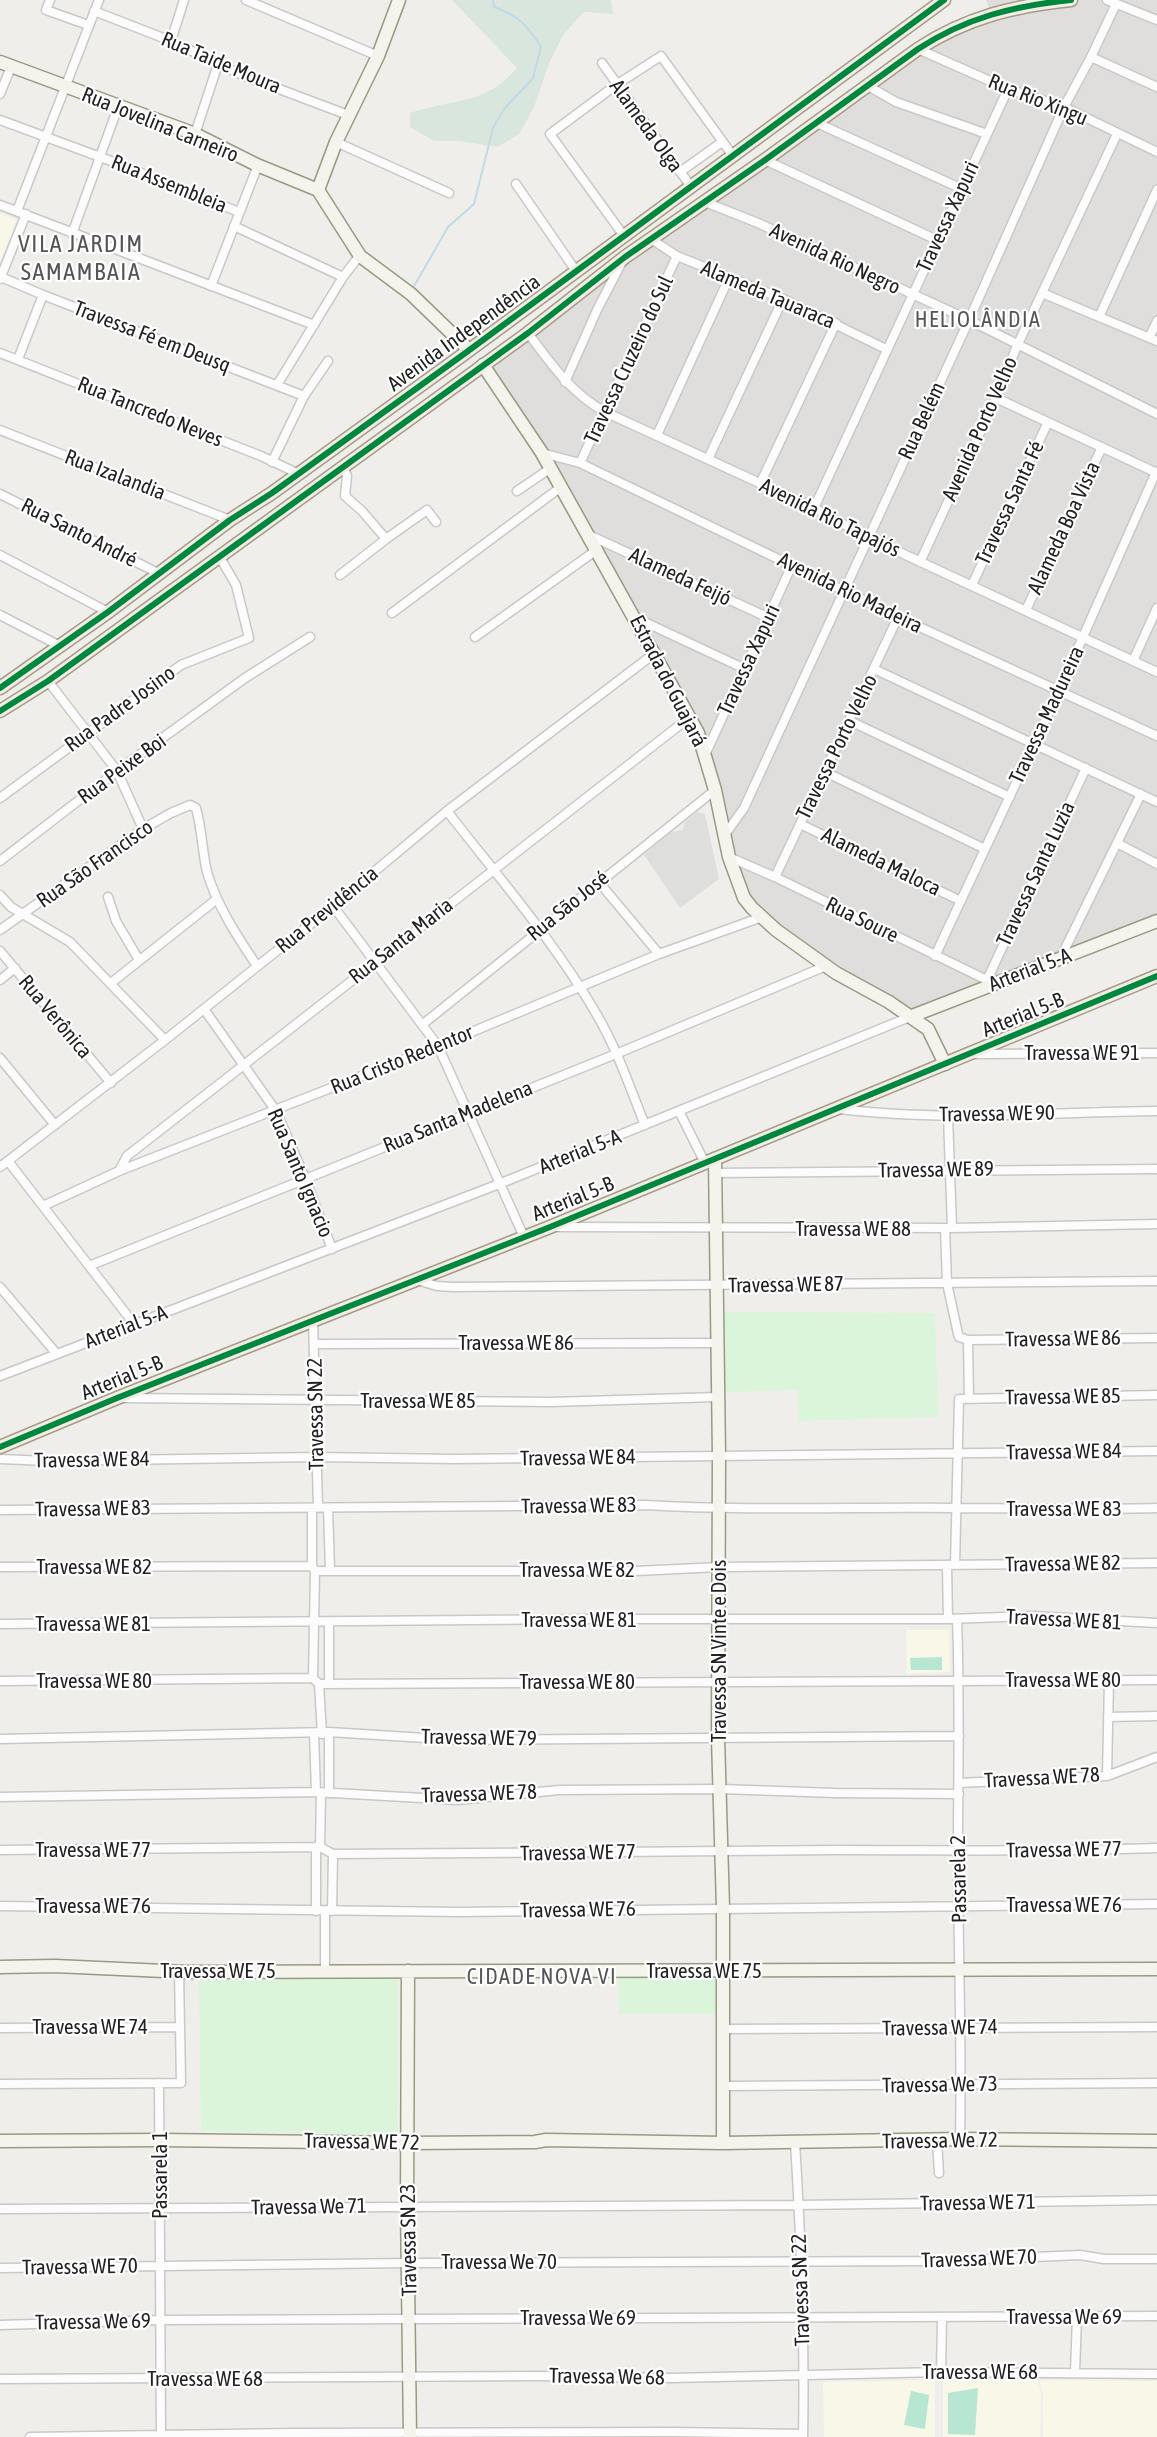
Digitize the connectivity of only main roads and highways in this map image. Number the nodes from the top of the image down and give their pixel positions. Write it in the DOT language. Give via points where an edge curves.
graph roads {
  1 [pos="944,0"];
  2 [pos="1071,0"];
  3 [pos="663,207"];
  4 [pos="676,221"];
  5 [pos="272,493"];
  6 [pos="285,509"];
  7 [pos="3,683"];
  8 [pos="0,711"];
  9 [pos="1157,976"];
  10 [pos="0,1447"];
  1 -- 3 [label="main road, Avenida Independência"];
  2 -- 4 [label="main road, Avenida Independência" via="1024,5 939,35"];
  3 -- 4 [label="main road" via="676,210"];
  3 -- 5 [label="main road, Avenida Independência"];
  4 -- 6 [label="main road, Avenida Independência"];
  5 -- 6 [label="main road"];
  5 -- 7 [label="main road, Avenida Independência"];
  6 -- 8 [label="main road, Avenida Independência" via="48,681"];
  9 -- 10 [label="main road, Arterial 5-B" via="550,1227"];
}
